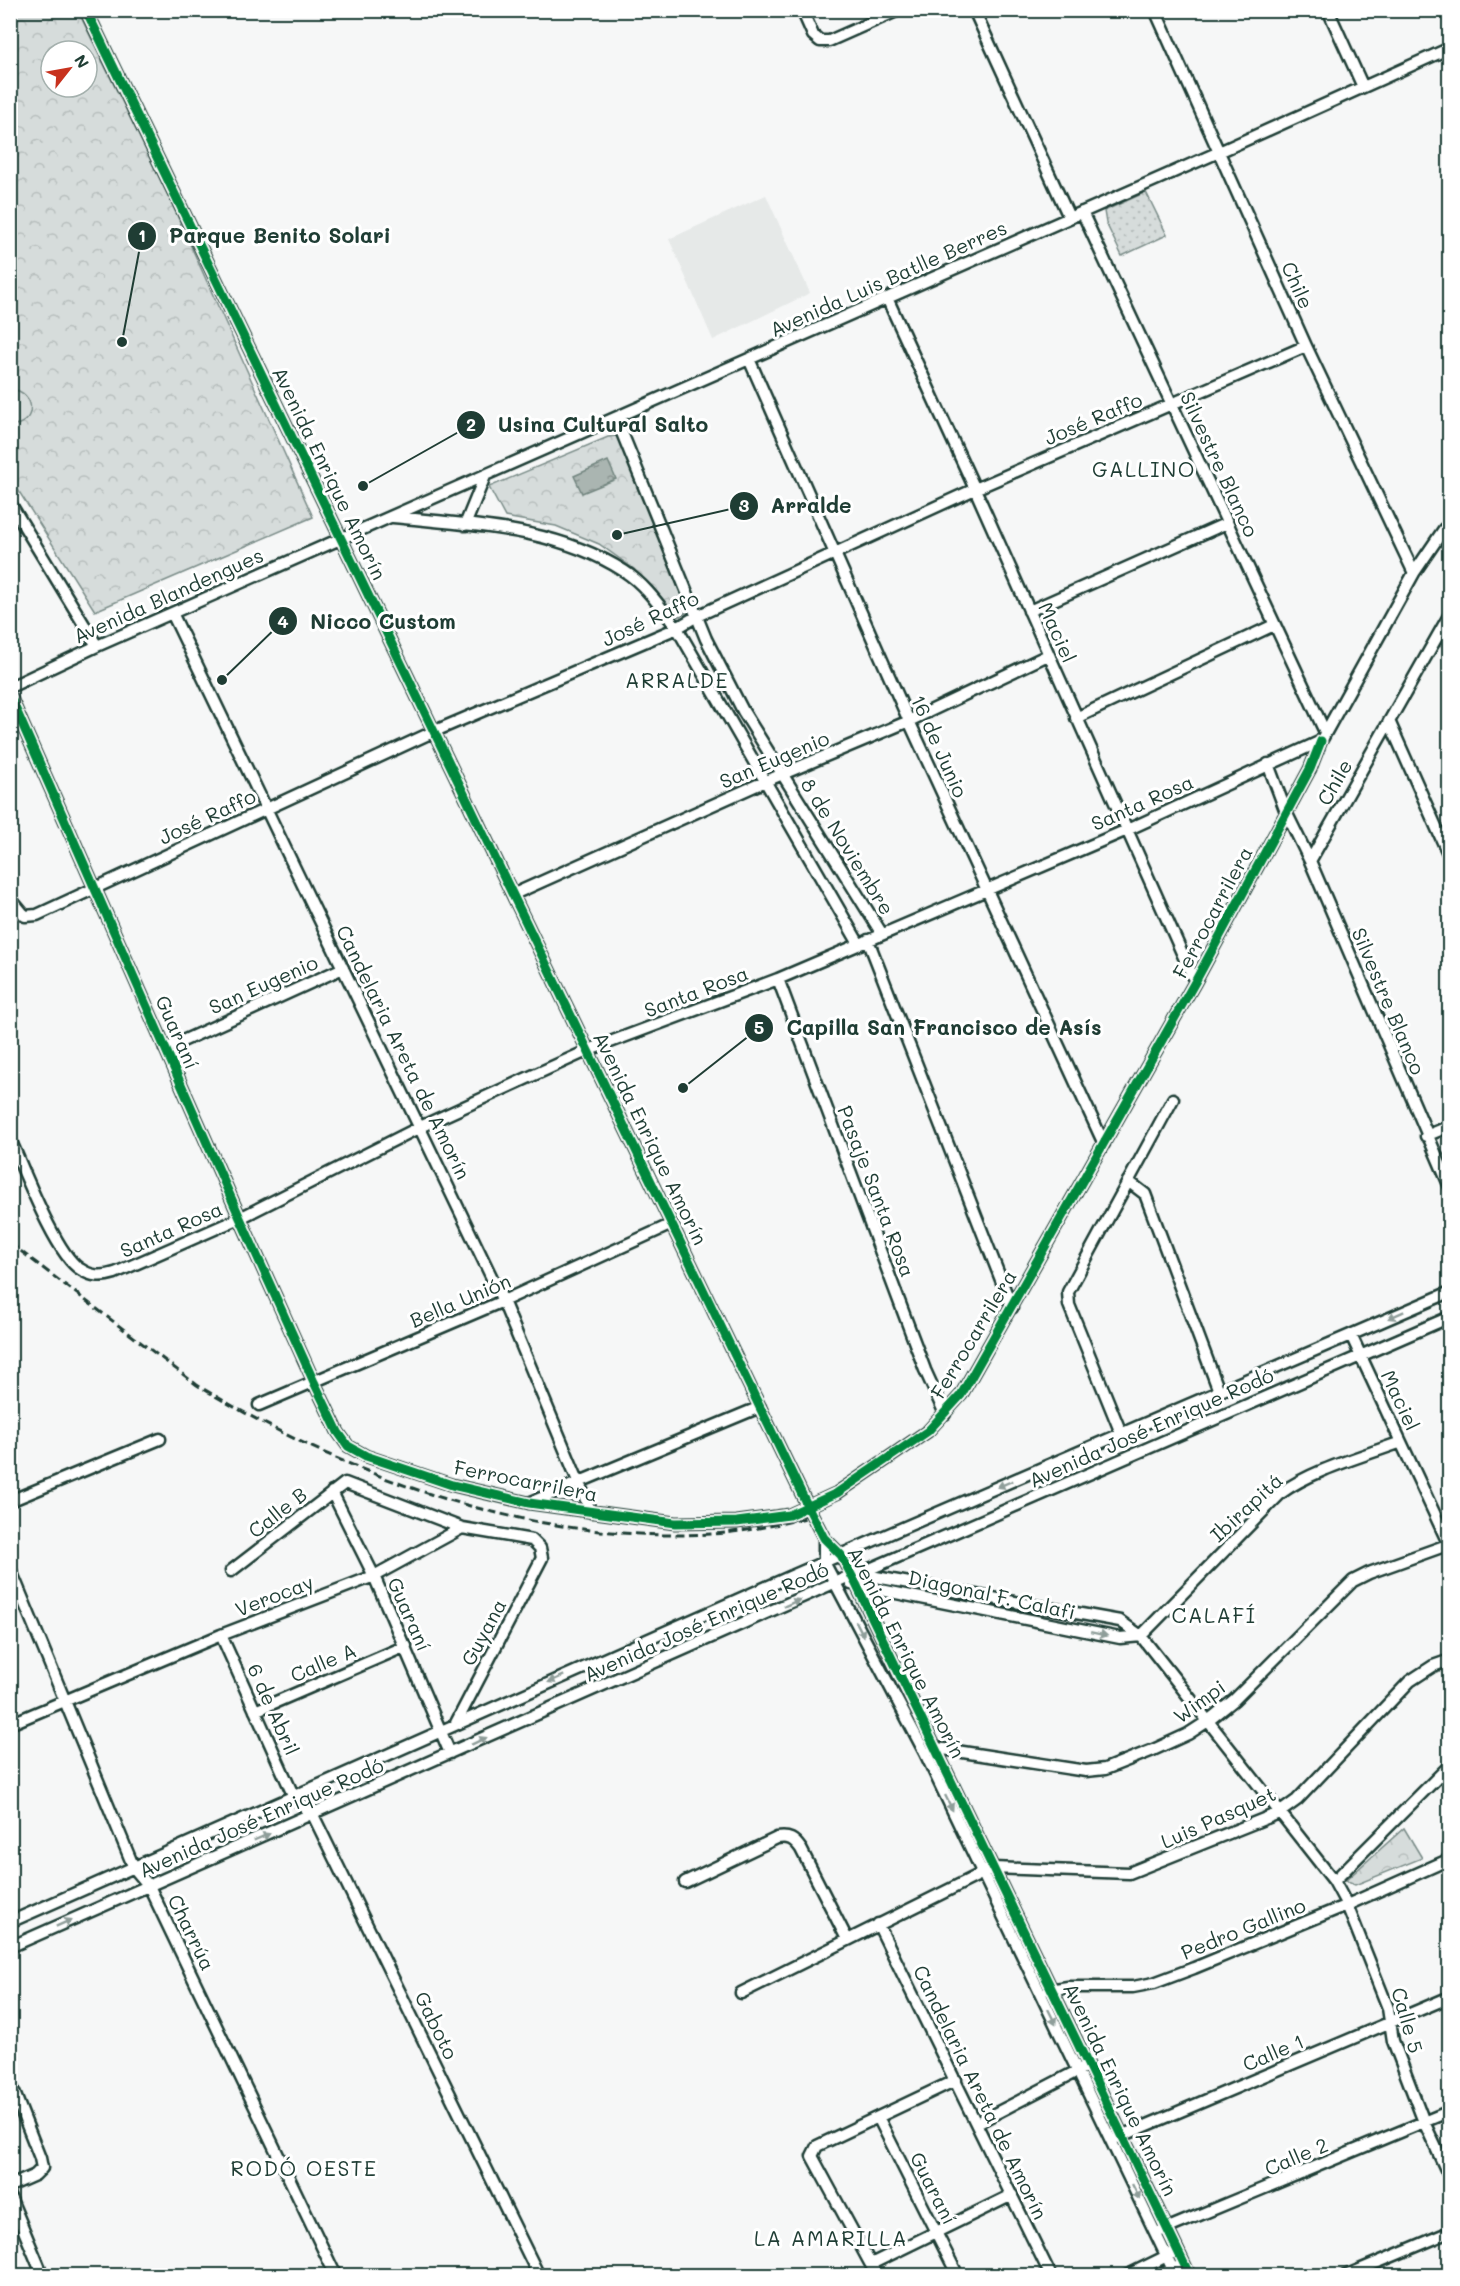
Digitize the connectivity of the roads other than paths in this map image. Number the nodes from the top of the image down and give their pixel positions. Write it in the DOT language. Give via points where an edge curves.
graph roads {
  1 [pos="86,10"];
  2 [pos="802,10"];
  3 [pos="899,10"];
  4 [pos="974,10"];
  5 [pos="1155,10"];
  6 [pos="1328,10"];
  7 [pos="1449,49"];
  8 [pos="1363,87"];
  9 [pos="1219,152"];
  10 [pos="1082,212"];
  11 [pos="1070,217"];
  12 [pos="887,298"];
  13 [pos="1306,346"];
  14 [pos="749,359"];
  15 [pos="1173,403"];
  16 [pos="616,418"];
  17 [pos="485,476"];
  18 [pos="975,489"];
  19 [pos="10,503"];
  20 [pos="393,517"];
  21 [pos="1227,523"];
  22 [pos="465,525"];
  23 [pos="1447,529"];
  24 [pos="341,538"];
  25 [pos="836,554"];
  26 [pos="1413,573"];
  27 [pos="1029,611"];
  28 [pos="172,613"];
  29 [pos="1449,614"];
  30 [pos="697,616"];
  31 [pos="1274,625"];
  32 [pos="676,628"];
  33 [pos="98,646"];
  34 [pos="1048,655"];
  35 [pos="10,687"];
  36 [pos="10,696"];
  37 [pos="1076,718"];
  38 [pos="909,721"];
  39 [pos="1389,721"];
  40 [pos="435,731"];
  41 [pos="1323,737"];
  42 [pos="1268,764"];
  43 [pos="781,775"];
  44 [pos="766,781"];
  45 [pos="267,808"];
  46 [pos="1286,812"];
  47 [pos="1127,830"];
  48 [pos="1449,858"];
  49 [pos="1310,861"];
  50 [pos="95,889"];
  51 [pos="987,890"];
  52 [pos="514,894"];
  53 [pos="15,904"];
  54 [pos="882,934"];
  55 [pos="863,942"];
  56 [pos="343,968"];
  57 [pos="778,979"];
  58 [pos="1195,982"];
  59 [pos="165,1049"];
  60 [pos="589,1050"];
  61 [pos="1173,1099"];
  62 [pos="1449,1126"];
  63 [pos="420,1127"];
  64 [pos="1426,1136"];
  65 [pos="10,1139"];
  66 [pos="1104,1144"];
  67 [pos="1128,1181"];
  68 [pos="1449,1187"];
  69 [pos="240,1218"];
  70 [pos="672,1224"];
  71 [pos="1449,1292"];
  72 [pos="503,1301"];
  73 [pos="1012,1308"];
  74 [pos="1449,1317"];
  75 [pos="1351,1335"];
  76 [pos="1360,1356"];
  77 [pos="314,1382"];
  78 [pos="1219,1391"];
  79 [pos="259,1405"];
  80 [pos="760,1407"];
  81 [pos="945,1414"];
  82 [pos="1121,1433"];
  83 [pos="160,1439"];
  84 [pos="1401,1442"];
  85 [pos="578,1482"];
  86 [pos="332,1492"];
  87 [pos="10,1502"];
  88 [pos="529,1503"];
  89 [pos="808,1508"];
  90 [pos="591,1512"];
  91 [pos="462,1528"];
  92 [pos="825,1538"];
  93 [pos="1449,1545"];
  94 [pos="843,1559"];
  95 [pos="824,1562"];
  96 [pos="10,1568"];
  97 [pos="231,1571"];
  98 [pos="374,1576"];
  99 [pos="857,1577"];
  100 [pos="836,1584"];
  101 [pos="221,1635"];
  102 [pos="1141,1636"];
  103 [pos="406,1646"];
  104 [pos="1449,1659"];
  105 [pos="64,1702"];
  106 [pos="255,1711"];
  107 [pos="1208,1721"];
  108 [pos="456,1723"];
  109 [pos="10,1724"];
  110 [pos="441,1729"];
  111 [pos="937,1748"];
  112 [pos="450,1753"];
  113 [pos="925,1753"];
  114 [pos="1449,1765"];
  115 [pos="294,1797"];
  116 [pos="1279,1813"];
  117 [pos="313,1815"];
  118 [pos="1449,1859"];
  119 [pos="134,1868"];
  120 [pos="993,1868"];
  121 [pos="982,1872"];
  122 [pos="1334,1881"];
  123 [pos="685,1882"];
  124 [pos="149,1886"];
  125 [pos="1347,1905"];
  126 [pos="10,1922"];
  127 [pos="878,1924"];
  128 [pos="847,1939"];
  129 [pos="10,1947"];
  130 [pos="1053,1988"];
  131 [pos="741,1993"];
  132 [pos="1041,1994"];
  133 [pos="1449,1997"];
  134 [pos="1391,2022"];
  135 [pos="1089,2066"];
  136 [pos="1078,2071"];
  137 [pos="956,2080"];
  138 [pos="10,2082"];
  139 [pos="1449,2111"];
  140 [pos="878,2117"];
  141 [pos="1424,2122"];
  142 [pos="977,2123"];
  143 [pos="1122,2136"];
  144 [pos="1111,2140"];
  145 [pos="1449,2178"];
  146 [pos="10,2186"];
  147 [pos="1012,2195"];
  148 [pos="10,2197"];
  149 [pos="1168,2228"];
  150 [pos="936,2231"];
  151 [pos="1449,2232"];
  152 [pos="1156,2233"];
  153 [pos="1178,2250"];
  154 [pos="1167,2256"];
  155 [pos="1185,2263"];
  156 [pos="871,2264"];
  157 [pos="1175,2272"];
  158 [pos="43,2276"];
  159 [pos="336,2276"];
  160 [pos="539,2276"];
  161 [pos="877,2276"];
  162 [pos="958,2276"];
  163 [pos="1050,2276"];
  164 [pos="1126,2276"];
  165 [pos="1158,2276"];
  166 [pos="1190,2276"];
  167 [pos="1345,2276"];
  1 -- 24 [label="street, Avenida Enrique Amorín"];
  2 -- 3 [label="street" via="813,35 820,41 829,41"];
  4 -- 11 [label="street"];
  5 -- 9 [label="street, Chile"];
  6 -- 8 [label="street"];
  7 -- 8 [label="street, Avenida Luis Batlle Berres"];
  8 -- 9 [label="street, Avenida Luis Batlle Berres"];
  9 -- 10 [label="street, Avenida Luis Batlle Berres"];
  9 -- 13 [label="street, Chile"];
  10 -- 11 [label="street, Avenida Luis Batlle Berres"];
  10 -- 15 [label="street, Silvestre Blanco"];
  11 -- 12 [label="street, Avenida Luis Batlle Berres"];
  12 -- 14 [label="street, Avenida Luis Batlle Berres"];
  12 -- 18 [label="street, Maciel"];
  13 -- 15 [label="street, José Raffo"];
  13 -- 26 [label="street, Chile"];
  14 -- 16 [label="street, Avenida Luis Batlle Berres"];
  14 -- 25 [label="street, 16 de Junio"];
  15 -- 18 [label="street, José Raffo"];
  15 -- 21 [label="street, Silvestre Blanco"];
  16 -- 17 [label="street, Avenida Luis Batlle Berres"];
  16 -- 30 [label="street, 8 de Noviembre"];
  17 -- 20 [label="street, Avenida Luis Batlle Berres"];
  17 -- 22 [label="street"];
  18 -- 25 [label="street, José Raffo"];
  18 -- 27 [label="street, Maciel"];
  19 -- 33 [label="street"];
  20 -- 22 [label="street, 8 de Noviembre"];
  20 -- 24 [label="street, Avenida Luis Batlle Berres"];
  21 -- 27 [label="street"];
  21 -- 31 [label="street, Silvestre Blanco"];
  22 -- 32 [label="street, 8 de Noviembre" via="548,538 594,555 625,572 651,595"];
  23 -- 26 [label="street, Ferrocarrilera"];
  24 -- 28 [label="street, Avenida Blandengues"];
  24 -- 40 [label="street, Avenida Enrique Amorín"];
  25 -- 30 [label="street, José Raffo"];
  25 -- 38 [label="street, 16 de Junio"];
  26 -- 41 [label="street, Ferrocarrilera"];
  27 -- 34 [label="street, Maciel"];
  28 -- 33 [label="street, Avenida Blandengues"];
  28 -- 45 [label="street, Candelaria Areta de Amorín"];
  29 -- 39 [label="street, Chile"];
  30 -- 32 [label="street, José Raffo"];
  30 -- 43 [label="street, 8 de Noviembre" via="743,711"];
  31 -- 37 [label="street"];
  31 -- 41 [label="street, Silvestre Blanco"];
  32 -- 40 [label="street, José Raffo"];
  32 -- 44 [label="street, 8 de Noviembre"];
  33 -- 35 [label="street, Avenida Blandengues"];
  34 -- 37 [label="street, Maciel"];
  34 -- 38 [label="street, San Eugenio"];
  36 -- 50 [label="street, Guaraní"];
  37 -- 47 [label="street, Maciel"];
  38 -- 43 [label="street, San Eugenio"];
  38 -- 51 [label="street, 16 de Junio"];
  39 -- 48 [label="street"];
  39 -- 49 [label="street, Chile"];
  40 -- 45 [label="street, José Raffo"];
  40 -- 52 [label="street, Avenida Enrique Amorín"];
  41 -- 42 [label="street, Santa Rosa"];
  41 -- 46 [label="street, Ferrocarrilera"];
  42 -- 46 [label="street, Silvestre Blanco"];
  42 -- 47 [label="street, Santa Rosa"];
  43 -- 44 [label="street, San Eugenio"];
  43 -- 54 [label="street, 8 de Noviembre"];
  44 -- 52 [label="street, San Eugenio"];
  44 -- 55 [label="street, 8 de Noviembre"];
  45 -- 50 [label="street, José Raffo"];
  45 -- 56 [label="street, Candelaria Areta de Amorín"];
  46 -- 49 [label="street, Silvestre Blanco"];
  46 -- 58 [label="street, Ferrocarrilera"];
  47 -- 51 [label="street, Santa Rosa"];
  47 -- 58 [label="street, Maciel"];
  49 -- 64 [label="street, Silvestre Blanco"];
  50 -- 53 [label="street, José Raffo" via="37,915 25,916"];
  50 -- 59 [label="street, Guaraní"];
  51 -- 54 [label="street, Santa Rosa"];
  51 -- 66 [label="street, 16 de Junio"];
  52 -- 60 [label="street, Avenida Enrique Amorín"];
  54 -- 55 [label="street, Santa Rosa"];
  55 -- 57 [label="street, Santa Rosa"];
  55 -- 73 [label="street, 8 de Noviembre"];
  56 -- 59 [label="street, San Eugenio"];
  56 -- 63 [label="street, Candelaria Areta de Amorín"];
  57 -- 60 [label="street, Santa Rosa"];
  57 -- 81 [label="street, Pasaje Santa Rosa"];
  58 -- 66 [label="street, Ferrocarrilera"];
  59 -- 69 [label="street, Guaraní"];
  60 -- 63 [label="street, Santa Rosa"];
  60 -- 70 [label="street, Avenida Enrique Amorín"];
  61 -- 67 [label="street"];
  62 -- 64 [label="street"];
  63 -- 69 [label="street, Santa Rosa"];
  63 -- 72 [label="street, Candelaria Areta de Amorín"];
  64 -- 68 [label="street, Silvestre Blanco"];
  65 -- 69 [label="street, Santa Rosa" via="51,1231 78,1269 100,1277 115,1274"];
  66 -- 73 [label="street, Ferrocarrilera"];
  67 -- 78 [label="street" via="1145,1194"];
  67 -- 82 [label="street" via="1068,1292 1069,1305"];
  69 -- 77 [label="street, Guaraní"];
  70 -- 72 [label="street, Bella Unión"];
  70 -- 80 [label="street, Avenida Enrique Amorín"];
  71 -- 75 [label="street, Avenida José Enrique Rodó, one-way"];
  72 -- 77 [label="street, Bella Unión"];
  72 -- 85 [label="street, Candelaria Areta de Amorín"];
  73 -- 81 [label="street, Ferrocarrilera" via="962,1395"];
  74 -- 76 [label="street, Avenida José Enrique Rodó"];
  75 -- 76 [label="street, Maciel"];
  75 -- 78 [label="street, Avenida José Enrique Rodó"];
  76 -- 84 [label="street, Maciel"];
  76 -- 99 [label="street, Avenida José Enrique Rodó"];
  77 -- 79 [label="street, Bella Unión"];
  77 -- 88 [label="street, Ferrocarrilera" via="348,1446 366,1456 453,1485"];
  78 -- 82 [label="street, Avenida José Enrique Rodó"];
  80 -- 85 [label="street"];
  80 -- 89 [label="street, Avenida Enrique Amorín"];
  81 -- 89 [label="street, Ferrocarrilera" via="928,1431 837,1493"];
  82 -- 94 [label="street, Avenida José Enrique Rodó, one-way"];
  83 -- 87 [label="street"];
  84 -- 93 [label="street, Maciel"];
  84 -- 102 [label="street, Ibirapitá" via="1281,1493"];
  85 -- 88 [label="street"];
  85 -- 90 [label="street, Candelaria Areta de Amorín"];
  86 -- 91 [label="street, Calle B" via="345,1483"];
  86 -- 97 [label="street, Calle B"];
  86 -- 98 [label="street, Guaraní"];
  88 -- 90 [label="street, Ferrocarrilera"];
  89 -- 90 [label="street, Ferrocarrilera" via="776,1519 737,1522 675,1523"];
  89 -- 92 [label="street, Avenida Enrique Amorín"];
  91 -- 98 [label="street, Verocay"];
  91 -- 108 [label="street, Guyana" via="532,1540 540,1548 542,1558"];
  92 -- 94 [label="street, Avenida Enrique Amorín"];
  92 -- 95 [label="street, Avenida Enrique Amorín"];
  93 -- 107 [label="street, Wimpi" via="1353,1581"];
  94 -- 95 [label="street, Avenida José Enrique Rodó"];
  94 -- 99 [label="street, Avenida Enrique Amorín"];
  95 -- 100 [label="street, Avenida Enrique Amorín"];
  95 -- 108 [label="street, Avenida José Enrique Rodó, one-way"];
  96 -- 105 [label="street, Charrúa"];
  98 -- 101 [label="street, Verocay"];
  98 -- 103 [label="street, Guaraní"];
  99 -- 100 [label="street, Diagonal F. Calafi"];
  99 -- 102 [label="street, Diagonal F. Calafi, one-way" via="1120,1638"];
  99 -- 102 [label="street, Diagonal F. Calafi" via="876,1576 1120,1621"];
  99 -- 111 [label="street, Avenida Enrique Amorín"];
  112 -- 100 [label="street, Avenida José Enrique Rodó, one-way"];
  100 -- 113 [label="street, Avenida Enrique Amorín, one-way"];
  101 -- 105 [label="street, Verocay"];
  101 -- 106 [label="street, 6 de Abril"];
  102 -- 107 [label="street, Diagonal F. Calafi"];
  103 -- 106 [label="street, Calle A"];
  103 -- 110 [label="street, Guaraní"];
  104 -- 116 [label="street, Luis Pasquet" via="1410,1681 1297,1800"];
  105 -- 109 [label="street, Verocay"];
  105 -- 119 [label="street, Charrúa"];
  106 -- 115 [label="street, 6 de Abril"];
  107 -- 111 [label="street, Wimpi" via="1153,1750 1098,1771"];
  107 -- 116 [label="street, Diagonal F. Calafi"];
  108 -- 110 [label="street, Avenida José Enrique Rodó"];
  110 -- 112 [label="street, Guaraní"];
  110 -- 115 [label="street, Avenida José Enrique Rodó"];
  111 -- 113 [label="street"];
  111 -- 120 [label="street, Avenida Enrique Amorín"];
  112 -- 117 [label="street, Avenida José Enrique Rodó"];
  113 -- 121 [label="street, Avenida Enrique Amorín, one-way"];
  114 -- 122 [label="street"];
  115 -- 117 [label="street, Gaboto"];
  115 -- 119 [label="street, Avenida José Enrique Rodó"];
  116 -- 120 [label="street, Luis Pasquet" via="1129,1873"];
  116 -- 122 [label="street, Diagonal F. Calafi"];
  124 -- 117 [label="street, Avenida José Enrique Rodó, one-way"];
  117 -- 160 [label="street, Gaboto"];
  118 -- 125 [label="street, Pedro Gallino"];
  119 -- 124 [label="street, Charrúa"];
  119 -- 126 [label="street, Avenida José Enrique Rodó"];
  120 -- 121 [label="street, Luis Pasquet"];
  120 -- 130 [label="street, Avenida Enrique Amorín"];
  121 -- 127 [label="street, Luis Pasquet"];
  121 -- 132 [label="street, Avenida Enrique Amorín"];
  122 -- 125 [label="street, Diagonal F. Calafi"];
  123 -- 128 [label="street" via="777,1838 787,1837 801,1848"];
  129 -- 124 [label="street, Avenida José Enrique Rodó, one-way"];
  124 -- 159 [label="street, Charrúa"];
  125 -- 130 [label="street, Pedro Gallino" via="1154,1983"];
  125 -- 134 [label="street, Calle 5"];
  127 -- 128 [label="street, Luis Pasquet"];
  127 -- 137 [label="street, Candelaria Areta de Amorín"];
  128 -- 131 [label="street, Luis Pasquet"];
  130 -- 132 [label="street, Pedro Gallino"];
  130 -- 135 [label="street, Avenida Enrique Amorín"];
  132 -- 136 [label="street, Avenida Enrique Amorín, one-way"];
  133 -- 134 [label="street, Calle 1"];
  134 -- 141 [label="street, Calle 5" via="1393,2041"];
  134 -- 143 [label="street, Calle 1"];
  135 -- 136 [label="street"];
  135 -- 143 [label="street, Avenida Enrique Amorín"];
  136 -- 142 [label="street"];
  136 -- 144 [label="street, Avenida Enrique Amorín"];
  137 -- 140 [label="street"];
  137 -- 142 [label="street, Candelaria Areta de Amorín"];
  138 -- 146 [label="street" via="42,2168"];
  139 -- 141 [label="street, Calle 2"];
  140 -- 150 [label="street, Guaraní"];
  140 -- 156 [label="street" via="817,2146 812,2156"];
  141 -- 145 [label="street, Calle 5"];
  141 -- 149 [label="street, Calle 2"];
  142 -- 147 [label="street, Candelaria Areta de Amorín"];
  143 -- 144 [label="street, Calle 1"];
  143 -- 149 [label="street, Avenida Enrique Amorín"];
  144 -- 152 [label="street, Avenida Enrique Amorín, one-way"];
  147 -- 150 [label="street"];
  147 -- 163 [label="street, Candelaria Areta de Amorín"];
  148 -- 158 [label="street"];
  149 -- 152 [label="street, Calle 2"];
  149 -- 153 [label="street, Avenida Enrique Amorín"];
  150 -- 156 [label="street"];
  150 -- 162 [label="street, Guaraní"];
  151 -- 167 [label="street"];
  152 -- 154 [label="street, Avenida Enrique Amorín"];
  153 -- 154 [label="street"];
  153 -- 155 [label="street, Avenida Enrique Amorín"];
  154 -- 157 [label="street, Avenida Enrique Amorín"];
  154 -- 164 [label="street"];
  155 -- 157 [label="street"];
  155 -- 166 [label="street, Avenida Enrique Amorín"];
  156 -- 161 [label="street"];
  157 -- 165 [label="street"];
}
